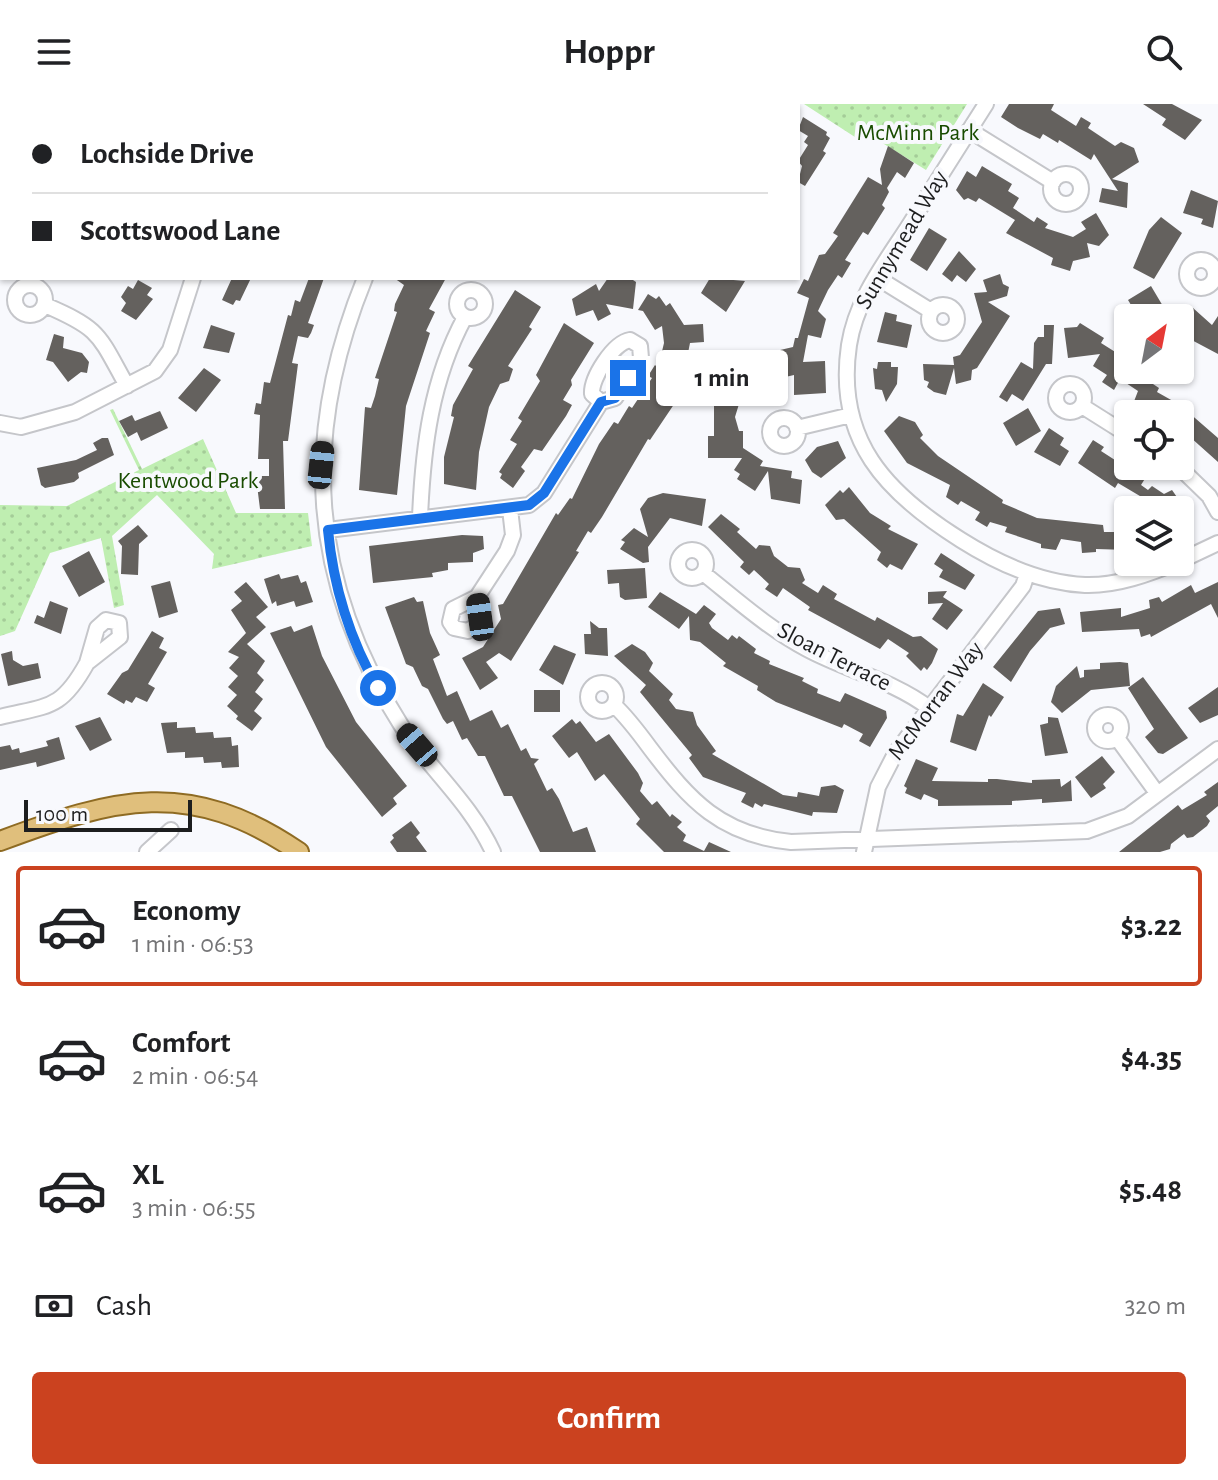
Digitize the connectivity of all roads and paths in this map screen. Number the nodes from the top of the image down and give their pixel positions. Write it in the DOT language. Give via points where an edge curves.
graph roads {
  1 [pos="986,104"];
  2 [pos="969,130"];
  3 [pos="1053,182"];
  4 [pos="876,277"];
  5 [pos="192,280"];
  6 [pos="364,280"];
  7 [pos="45,305"];
  8 [pos="931,311"];
  9 [pos="465,317"];
  10 [pos="127,386"];
  11 [pos="601,402"];
  12 [pos="1082,406"];
  13 [pos="851,415"];
  14 [pos="0,423"];
  15 [pos="1114,426"];
  16 [pos="797,428"];
  17 [pos="1192,480"];
  18 [pos="510,509"];
  19 [pos="1218,512"];
  20 [pos="420,517"];
  21 [pos="328,530"];
  22 [pos="1218,543"];
  23 [pos="1194,555"];
  24 [pos="703,573"];
  25 [pos="1027,574"];
  26 [pos="1136,576"];
  27 [pos="477,597"];
  28 [pos="87,663"];
  29 [pos="614,705"];
  30 [pos="929,708"];
  31 [pos="0,717"];
  32 [pos="1117,738"];
  33 [pos="1218,749"];
  34 [pos="1157,793"];
  35 [pos="171,830"];
  36 [pos="0,841"];
  37 [pos="867,847"];
  38 [pos="147,852"];
  39 [pos="299,852"];
  40 [pos="493,852"];
  1 -- 2 [label="street, Sunnymead Way"];
  2 -- 3 [label="street"];
  2 -- 4 [label="street, Sunnymead Way"];
  4 -- 8 [label="street"];
  4 -- 13 [label="street, Sunnymead Way" via="849,344"];
  5 -- 10 [label="street" via="164,362"];
  6 -- 21 [label="street" via="332,374 321,465"];
  7 -- 10 [label="street" via="97,333"];
  9 -- 20 [label="street" via="428,419"];
  10 -- 14 [label="street" via="75,412 21,427"];
  11 -- 18 [label="street" via="544,493 529,505"];
  12 -- 15 [label="street"];
  13 -- 16 [label="street"];
  13 -- 25 [label="street, Sunnymead Way" via="875,468 914,510"];
  17 -- 19 [label="street"];
  18 -- 20 [label="street"];
  18 -- 27 [label="street" via="513,535"];
  20 -- 21 [label="street"];
  21 -- 40 [label="street" via="340,602 366,668"];
  22 -- 23 [label="street, Sunnymead Way"];
  24 -- 30 [label="street, Sloan Terrace" via="795,642"];
  25 -- 26 [label="street, Sunnymead Way" via="1085,585"];
  25 -- 30 [label="street, McMorran Way"];
  28 -- 31 [label="street" via="57,704"];
  29 -- 37 [label="street" via="690,798 724,823 770,840"];
  30 -- 37 [label="street, McMorran Way" via="886,769 872,809"];
  32 -- 34 [label="street"];
  33 -- 34 [label="street"];
  34 -- 37 [label="street" via="1128,816 1087,831"];
  35 -- 38 [label="street"];
  36 -- 39 [label="main road" via="95,808 171,802 241,819"];
}
